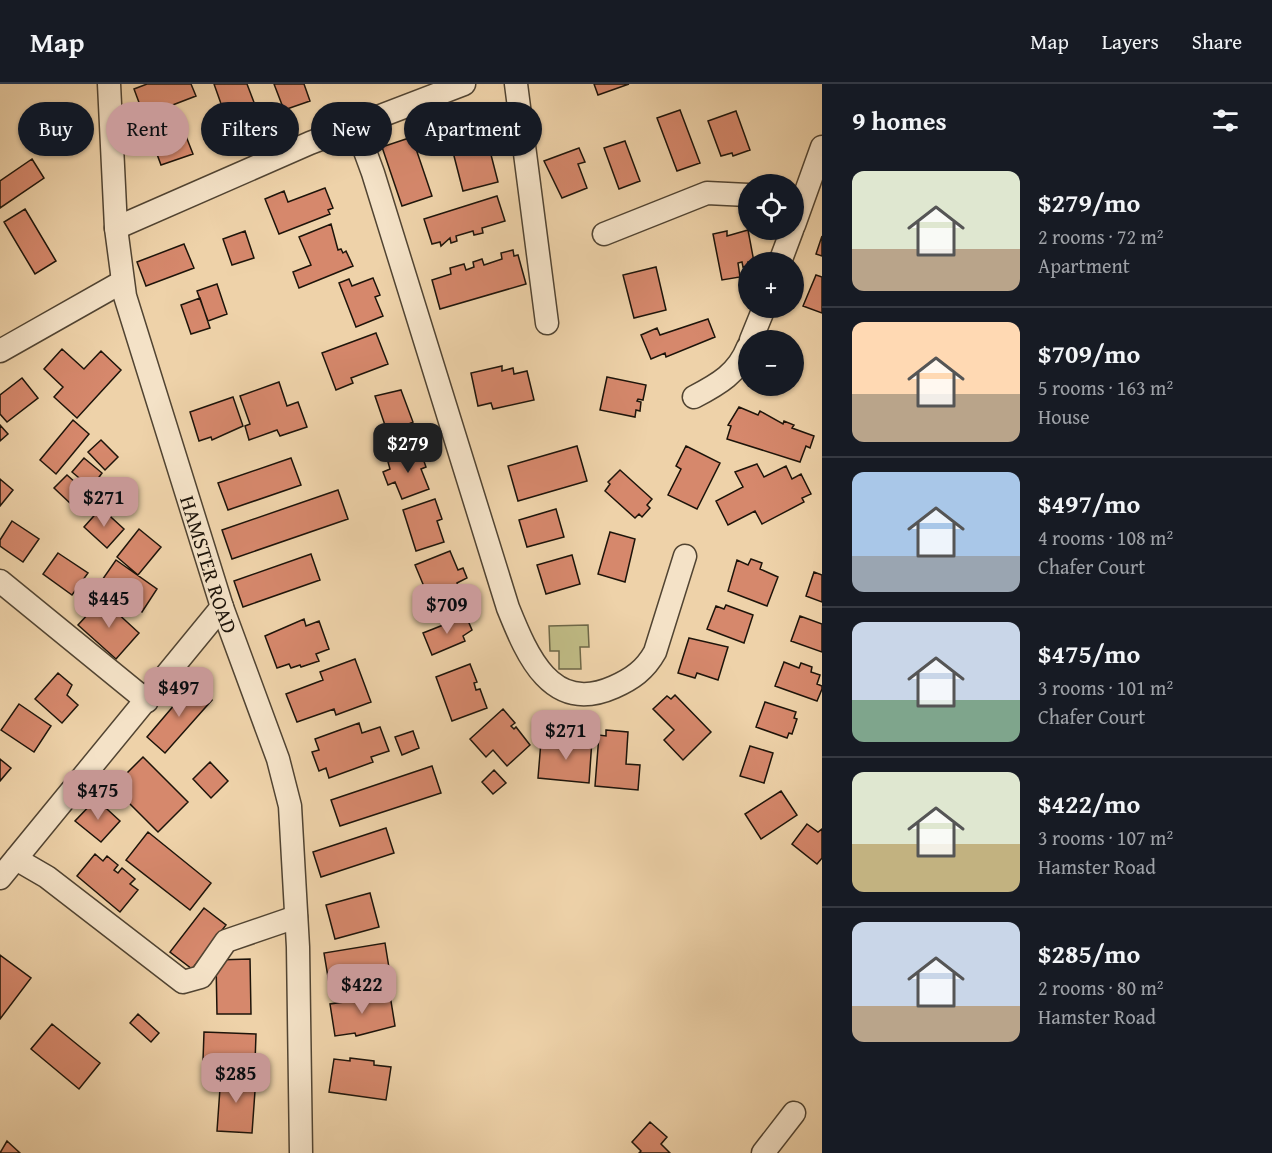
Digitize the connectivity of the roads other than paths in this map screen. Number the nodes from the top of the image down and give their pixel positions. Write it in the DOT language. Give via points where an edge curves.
graph roads {
  1 [pos="109,84"];
  2 [pos="464,84"];
  3 [pos="516,84"];
  4 [pos="392,110"];
  5 [pos="311,143"];
  6 [pos="822,147"];
  7 [pos="367,156"];
  8 [pos="804,192"];
  9 [pos="738,195"];
  10 [pos="116,228"];
  11 [pos="604,234"];
  12 [pos="122,282"];
  13 [pos="547,323"];
  14 [pos="0,351"];
  15 [pos="738,367"];
  16 [pos="694,397"];
  17 [pos="686,556"];
  18 [pos="0,581"];
  19 [pos="222,607"];
  20 [pos="147,701"];
  21 [pos="16,859"];
  22 [pos="0,877"];
  23 [pos="296,917"];
  24 [pos="794,1113"];
  25 [pos="301,1153"];
  26 [pos="763,1153"];
  1 -- 10 [label="street, HAMSTER ROAD"];
  2 -- 4 [label="street"];
  3 -- 13 [label="street"];
  5 -- 10 [label="street"];
  6 -- 8 [label="street"];
  7 -- 17 [label="street" via="508,608 534,666 556,686 571,692 599,692 632,678 655,652"];
  9 -- 11 [label="street" via="707,193"];
  10 -- 12 [label="street, HAMSTER ROAD"];
  12 -- 14 [label="street"];
  12 -- 19 [label="street, HAMSTER ROAD"];
  15 -- 16 [label="street" via="720,384"];
  18 -- 20 [label="street"];
  19 -- 20 [label="street"];
  19 -- 23 [label="street, HAMSTER ROAD" via="286,788"];
  20 -- 21 [label="street"];
  21 -- 22 [label="street"];
  21 -- 23 [label="street" via="47,877 183,982 201,977 226,941"];
  23 -- 25 [label="street, HAMSTER ROAD"];
  24 -- 26 [label="street"];
}
